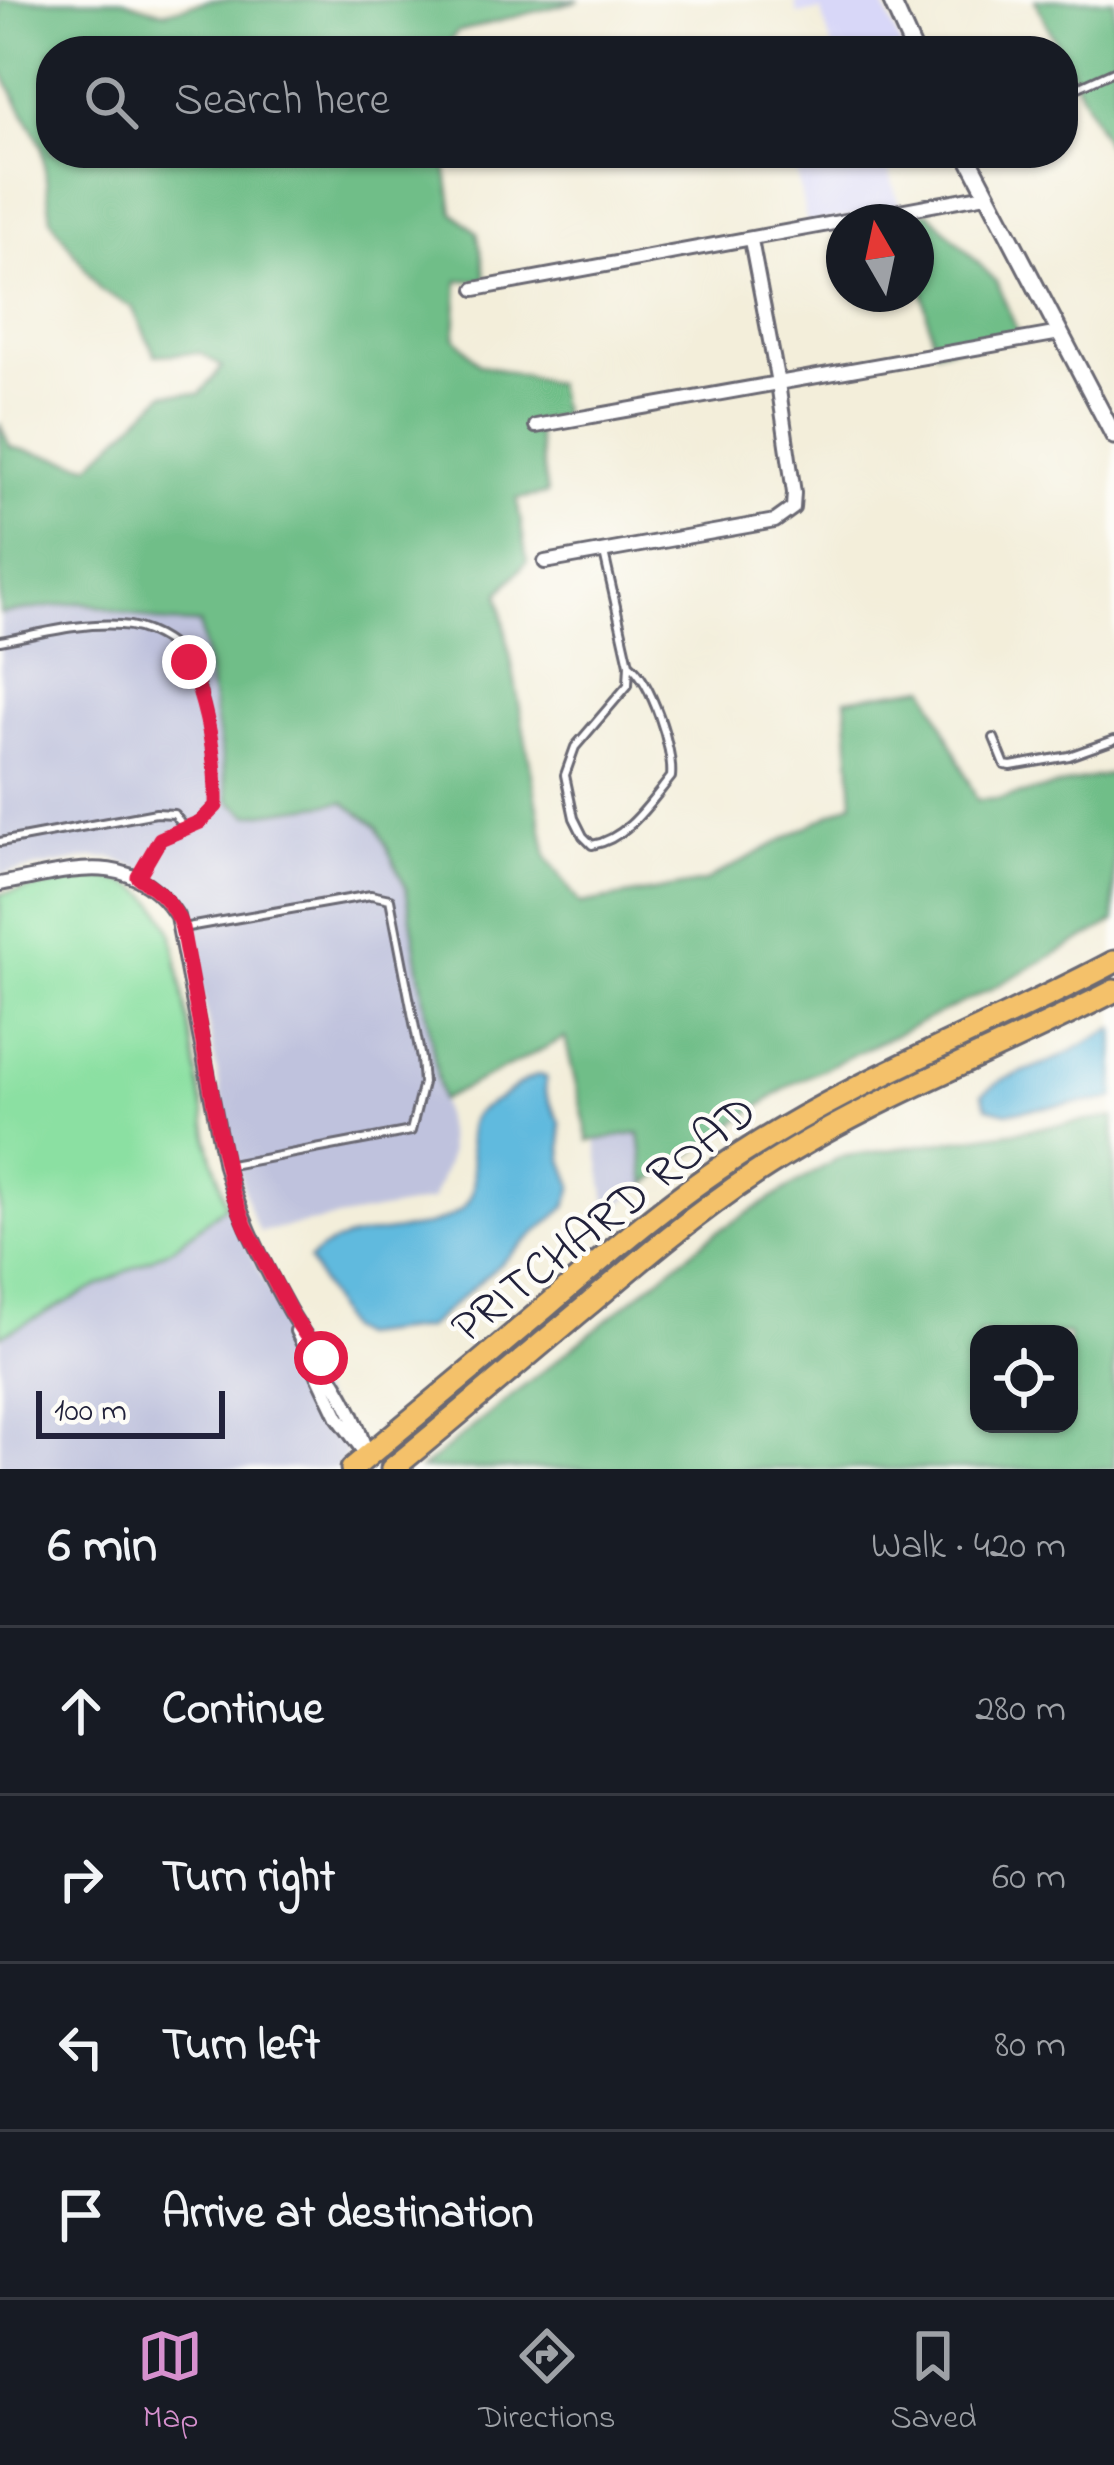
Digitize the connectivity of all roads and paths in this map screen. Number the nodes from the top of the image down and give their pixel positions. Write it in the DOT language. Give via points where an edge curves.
graph roads {
  1 [pos="891,0"];
  2 [pos="907,36"];
  3 [pos="1114,71"];
  4 [pos="1078,87"];
  5 [pos="973,168"];
  6 [pos="986,195"];
  7 [pos="751,240"];
  8 [pos="475,289"];
  9 [pos="1060,333"];
  10 [pos="778,382"];
  11 [pos="536,426"];
  12 [pos="1113,432"];
  13 [pos="604,553"];
  14 [pos="544,562"];
  15 [pos="0,641"];
  16 [pos="629,664"];
  17 [pos="994,738"];
  18 [pos="1114,740"];
  19 [pos="186,828"];
  20 [pos="0,842"];
  21 [pos="138,877"];
  22 [pos="0,884"];
  23 [pos="182,928"];
  24 [pos="1114,962"];
  25 [pos="1114,991"];
  26 [pos="225,1166"];
  27 [pos="360,1462"];
  28 [pos="392,1469"];
  1 -- 2 [label="street"];
  3 -- 4 [label="lane"];
  5 -- 6 [label="street"];
  6 -- 7 [label="street"];
  6 -- 9 [label="street"];
  7 -- 8 [label="street"];
  7 -- 10 [label="street"];
  9 -- 10 [label="street"];
  9 -- 12 [label="street"];
  10 -- 11 [label="street"];
  10 -- 13 [label="street" via="793,508 775,521"];
  13 -- 14 [label="street"];
  13 -- 16 [label="lane"];
  15 -- 19 [label="lane" via="127,625 159,635 189,662 217,781 216,806"];
  16 -- 16 [label="lane" via="628,685 575,747 565,775 574,818 592,845 628,826 671,777 664,731"];
  17 -- 18 [label="lane" via="1011,766"];
  19 -- 20 [label="lane" via="174,814 156,813"];
  19 -- 21 [label="lane" via="160,839"];
  21 -- 22 [label="street" via="82,869"];
  21 -- 23 [label="street" via="167,900"];
  23 -- 26 [label="street"];
  23 -- 26 [label="lane" via="371,895 390,899 421,1059 411,1131"];
  24 -- 27 [label="main road, PRITCHARD ROAD" via="888,1070 741,1154"];
  25 -- 28 [label="main road, PRITCHARD ROAD" via="896,1094 756,1174"];
  26 -- 27 [label="street" via="246,1227 360,1426"];
}
